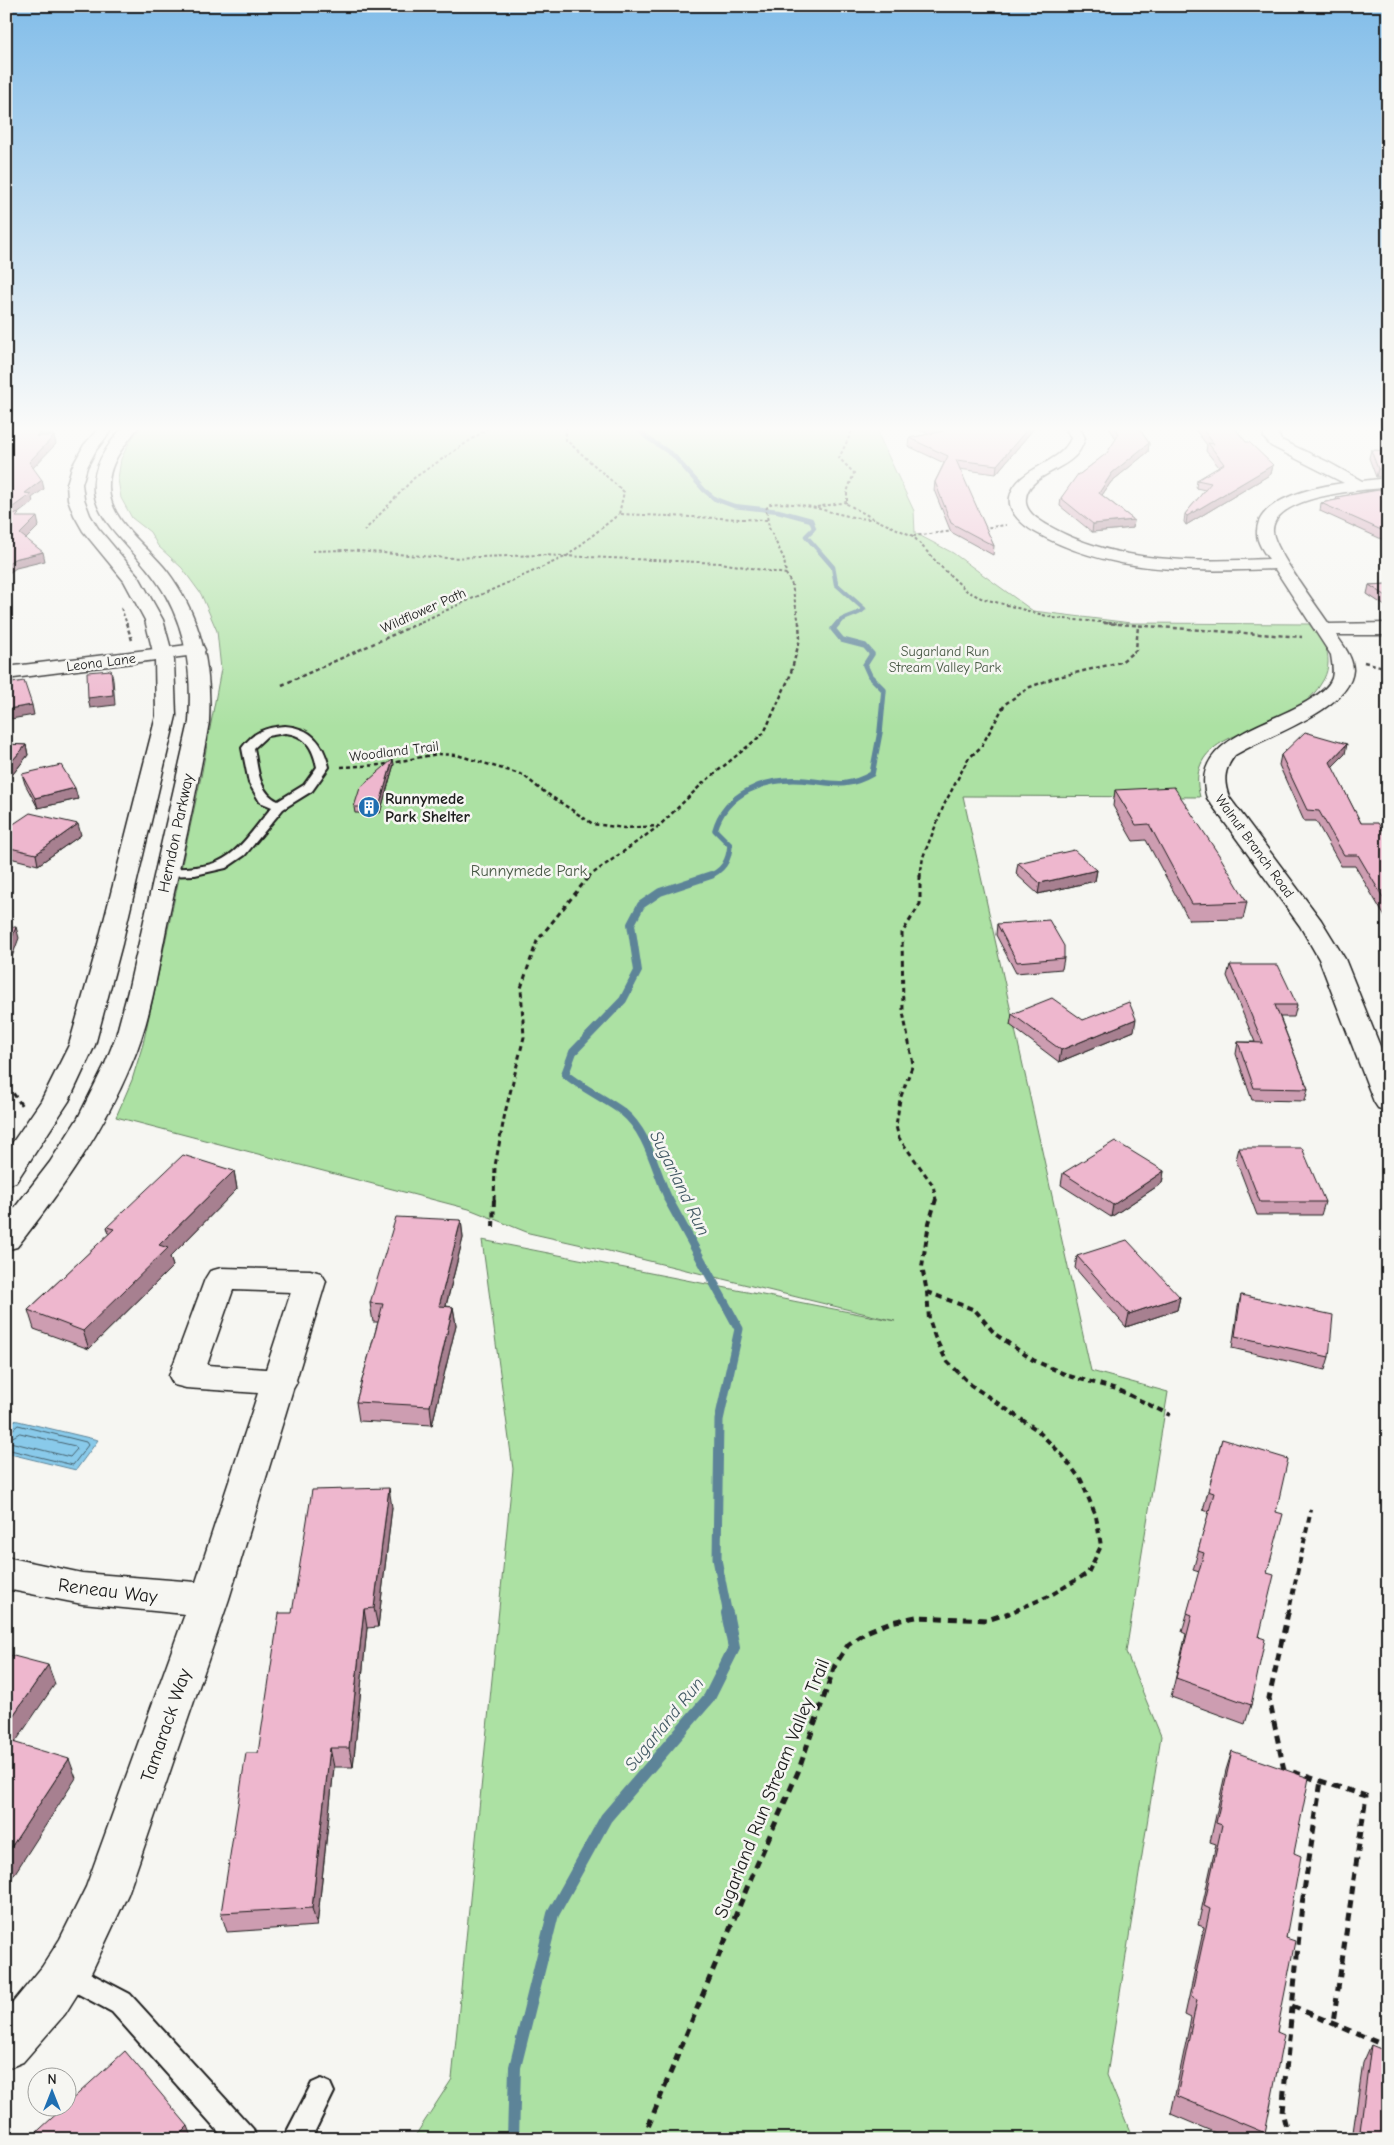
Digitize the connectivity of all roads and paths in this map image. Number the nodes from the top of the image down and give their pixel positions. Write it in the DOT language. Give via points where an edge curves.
graph roads {
  1 [pos="88,527"];
  2 [pos="118,527"];
  3 [pos="368,527"];
  4 [pos="603,527"];
  5 [pos="770,527"];
  6 [pos="893,527"];
  7 [pos="988,527"];
  8 [pos="1039,527"];
  9 [pos="1266,527"];
  10 [pos="980,528"];
  11 [pos="961,530"];
  12 [pos="364,531"];
  13 [pos="913,536"];
  14 [pos="312,551"];
  15 [pos="567,556"];
  16 [pos="1280,564"];
  17 [pos="786,574"];
  18 [pos="1138,626"];
  19 [pos="1388,629"];
  20 [pos="1317,633"];
  21 [pos="196,650"];
  22 [pos="163,654"];
  23 [pos="1359,661"];
  24 [pos="1388,668"];
  25 [pos="6,674"];
  26 [pos="282,684"];
  27 [pos="323,768"];
  28 [pos="279,806"];
  29 [pos="659,826"];
  30 [pos="167,873"];
  31 [pos="1388,1102"];
  32 [pos="6,1175"];
  33 [pos="493,1227"];
  34 [pos="6,1240"];
  35 [pos="928,1292"];
  36 [pos="280,1382"];
  37 [pos="1170,1415"];
  38 [pos="1311,1510"];
  39 [pos="6,1573"];
  40 [pos="210,1599"];
  41 [pos="1320,1781"];
  42 [pos="65,1973"];
  43 [pos="1292,2006"];
  44 [pos="1333,2023"];
  45 [pos="6,2045"];
  46 [pos="1388,2047"];
  47 [pos="321,2092"];
  48 [pos="243,2139"];
  49 [pos="296,2139"];
  50 [pos="642,2139"];
  51 [pos="1289,2139"];
  1 -- 22 [label="main road, Herndon Parkway" via="122,567 150,609"];
  2 -- 21 [label="main road, Herndon Parkway" via="167,584 180,606"];
  3 -- 12 [label="path"];
  4 -- 15 [label="path, Wildflower Path"];
  5 -- 17 [label="path" via="784,559"];
  6 -- 13 [label="path"];
  7 -- 10 [label="path"];
  8 -- 16 [label="main road" via="1074,544 1130,558 1198,565"];
  9 -- 16 [label="main road, Walnut Branch Road" via="1266,539"];
  11 -- 13 [label="path"];
  13 -- 18 [label="path" via="954,581 981,598 1054,618"];
  14 -- 15 [label="path" via="345,550 447,558"];
  15 -- 17 [label="path" via="721,563"];
  15 -- 26 [label="path, Wildflower Path"];
  16 -- 20 [label="main road, Walnut Branch Road"];
  17 -- 29 [label="path" via="792,585 800,639 790,676 764,733 702,784"];
  18 -- 20 [label="path"];
  18 -- 35 [label="path, Sugarland Run Stream Valley Trail" via="1136,650 1121,662 1054,678 1030,687 1005,704 981,747 968,759 954,783 923,857 920,904 902,933 904,1012 913,1064 900,1099 896,1126 899,1138 933,1185 936,1201 922,1267"];
  19 -- 20 [label="main road"];
  20 -- 31 [label="main road, Walnut Branch Road" via="1342,659 1344,671 1340,683 1331,695 1315,706 1228,751 1213,773 1213,785 1218,798 1312,925 1332,959"];
  21 -- 22 [label="main road, Leona Lane"];
  21 -- 30 [label="main road, Herndon Parkway" via="200,682 199,722"];
  22 -- 25 [label="main road, Leona Lane"];
  22 -- 32 [label="main road, Herndon Parkway" via="167,686 163,732 92,1016 55,1101"];
  23 -- 24 [label="path"];
  27 -- 28 [label="lane" via="308,788"];
  27 -- 28 [label="lane" via="313,741 303,732 266,732 254,740 248,748 254,783 264,798"];
  27 -- 29 [label="path, Woodland Trail" via="380,765 437,754 457,755 523,775 593,824 624,828"];
  28 -- 30 [label="lane" via="242,852 222,865 196,872"];
  29 -- 33 [label="path" via="586,878 537,941 521,988 524,1037 495,1166"];
  30 -- 34 [label="main road, Herndon Parkway" via="137,1009 116,1067 69,1155"];
  35 -- 37 [label="path" via="976,1310 995,1334 1033,1360 1069,1376 1117,1388"];
  35 -- 50 [label="path, Sugarland Run Stream Valley Trail" via="930,1319 946,1360 971,1385 1037,1430 1063,1456 1085,1489 1096,1516 1101,1546 1088,1573 1019,1610 987,1620 916,1617 891,1622 866,1632 848,1645 835,1665 798,1772"];
  36 -- 40 [label="main road, Tamarack Way"];
  38 -- 41 [label="path" via="1269,1698 1283,1769"];
  39 -- 40 [label="main road, Reneau Way" via="66,1586 154,1597"];
  40 -- 42 [label="main road, Tamarack Way" via="106,1894"];
  41 -- 43 [label="path" via="1302,1904"];
  41 -- 44 [label="path" via="1366,1796"];
  42 -- 45 [label="main road, Tamarack Way" via="39,2010"];
  42 -- 48 [label="lane" via="121,2003"];
  43 -- 44 [label="path"];
  43 -- 51 [label="path" via="1282,2112"];
  44 -- 46 [label="path"];
  47 -- 49 [label="lane"];
}
